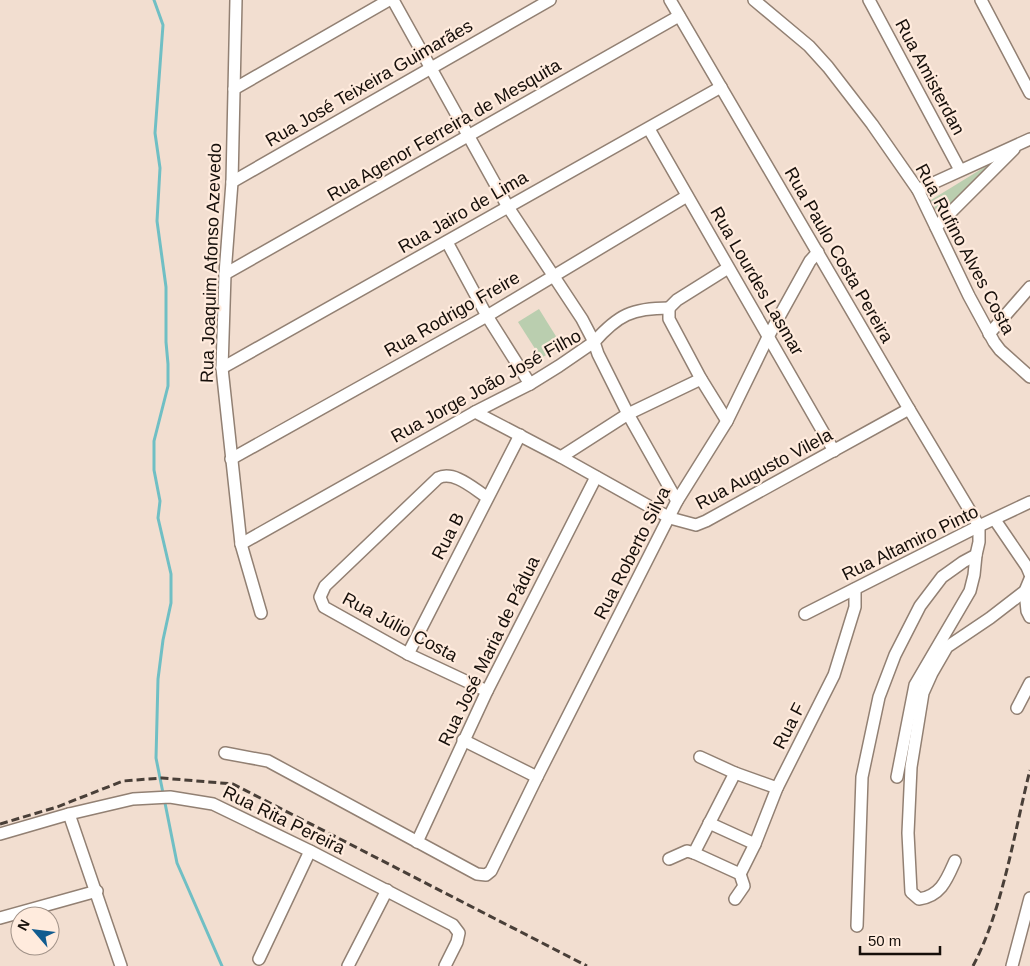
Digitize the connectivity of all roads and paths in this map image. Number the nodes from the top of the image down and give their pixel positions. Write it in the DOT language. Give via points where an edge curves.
graph roads {
  1 [pos="236,0"];
  2 [pos="389,0"];
  3 [pos="393,0"];
  4 [pos="550,0"];
  5 [pos="670,0"];
  6 [pos="754,0"];
  7 [pos="868,0"];
  8 [pos="981,0"];
  9 [pos="680,16"];
  10 [pos="432,68"];
  11 [pos="721,87"];
  12 [pos="234,89"];
  13 [pos="1030,93"];
  14 [pos="649,129"];
  15 [pos="469,136"];
  16 [pos="1030,139"];
  17 [pos="1019,144"];
  18 [pos="960,170"];
  19 [pos="232,182"];
  20 [pos="918,190"];
  21 [pos="687,196"];
  22 [pos="508,206"];
  23 [pos="936,227"];
  24 [pos="447,242"];
  25 [pos="818,252"];
  26 [pos="728,268"];
  27 [pos="225,274"];
  28 [pos="552,276"];
  29 [pos="1030,287"];
  30 [pos="669,308"];
  31 [pos="487,316"];
  32 [pos="989,334"];
  33 [pos="769,335"];
  34 [pos="594,342"];
  35 [pos="222,368"];
  36 [pos="1030,377"];
  37 [pos="701,379"];
  38 [pos="530,384"];
  39 [pos="909,410"];
  40 [pos="475,412"];
  41 [pos="628,414"];
  42 [pos="728,421"];
  43 [pos="520,435"];
  44 [pos="834,451"];
  45 [pos="561,458"];
  46 [pos="231,459"];
  47 [pos="596,478"];
  48 [pos="487,497"];
  49 [pos="677,501"];
  50 [pos="1030,502"];
  51 [pos="670,518"];
  52 [pos="995,520"];
  53 [pos="979,526"];
  54 [pos="241,544"];
  55 [pos="976,555"];
  56 [pos="1030,574"];
  57 [pos="1030,579"];
  58 [pos="855,589"];
  59 [pos="1025,591"];
  60 [pos="261,613"];
  61 [pos="805,614"];
  62 [pos="1030,617"];
  63 [pos="408,654"];
  64 [pos="1030,683"];
  65 [pos="487,691"];
  66 [pos="1017,708"];
  67 [pos="463,740"];
  68 [pos="225,753"];
  69 [pos="700,757"];
  70 [pos="735,773"];
  71 [pos="537,777"];
  72 [pos="897,777"];
  73 [pos="777,788"];
  74 [pos="70,814"];
  75 [pos="709,824"];
  76 [pos="0,834"];
  77 [pos="417,842"];
  78 [pos="755,844"];
  79 [pos="310,851"];
  80 [pos="694,853"];
  81 [pos="669,859"];
  82 [pos="956,861"];
  83 [pos="740,874"];
  84 [pos="386,890"];
  85 [pos="97,891"];
  86 [pos="1030,898"];
  87 [pos="735,899"];
  88 [pos="0,918"];
  89 [pos="857,926"];
  90 [pos="259,959"];
  91 [pos="121,966"];
  92 [pos="348,966"];
  93 [pos="445,966"];
  94 [pos="1012,966"];
  1 -- 12 [label="street, Rua Joaquim Afonso Azevedo"];
  2 -- 12 [label="street"];
  3 -- 10 [label="street"];
  4 -- 10 [label="street, Rua José Teixeira Guimarães"];
  5 -- 9 [label="street, Rua Paulo Costa Pereira"];
  6 -- 20 [label="street, Rua Rufino Alves Costa" via="809,46 828,67"];
  7 -- 18 [label="street, Rua Amisterdan"];
  8 -- 13 [label="street"];
  9 -- 11 [label="street, Rua Paulo Costa Pereira"];
  9 -- 15 [label="street, Rua Agenor Ferreira de Mesquita"];
  10 -- 15 [label="street"];
  10 -- 19 [label="street, Rua José Teixeira Guimarães"];
  11 -- 14 [label="street, Rua Jairo de Lima"];
  11 -- 25 [label="street, Rua Paulo Costa Pereira"];
  12 -- 19 [label="street, Rua Joaquim Afonso Azevedo"];
  14 -- 21 [label="street, Rua Lourdes Lasmar"];
  14 -- 22 [label="street, Rua Jairo de Lima"];
  15 -- 22 [label="street"];
  15 -- 27 [label="street, Rua Agenor Ferreira de Mesquita"];
  16 -- 17 [label="street"];
  17 -- 18 [label="street"];
  17 -- 23 [label="street"];
  18 -- 20 [label="street"];
  19 -- 27 [label="street, Rua Joaquim Afonso Azevedo"];
  20 -- 23 [label="street, Rua Rufino Alves Costa"];
  21 -- 26 [label="street, Rua Lourdes Lasmar"];
  21 -- 28 [label="street, Rua Rodrigo Freire"];
  22 -- 24 [label="street, Rua Jairo de Lima"];
  22 -- 28 [label="street"];
  23 -- 32 [label="street, Rua Rufino Alves Costa"];
  24 -- 31 [label="street"];
  24 -- 35 [label="street, Rua Jairo de Lima"];
  25 -- 33 [label="street, Rua Roberto Silva"];
  25 -- 39 [label="street, Rua Paulo Costa Pereira"];
  26 -- 30 [label="street"];
  26 -- 33 [label="street, Rua Lourdes Lasmar"];
  27 -- 35 [label="street, Rua Joaquim Afonso Azevedo"];
  28 -- 31 [label="street, Rua Rodrigo Freire"];
  28 -- 34 [label="street" via="582,318"];
  29 -- 32 [label="street"];
  30 -- 34 [label="street" via="644,308 632,312 606,328"];
  30 -- 37 [label="street" via="669,319"];
  31 -- 38 [label="street"];
  31 -- 46 [label="street, Rua Rodrigo Freire"];
  32 -- 36 [label="street, Rua Rufino Alves Costa" via="1000,350"];
  33 -- 42 [label="street, Rua Roberto Silva"];
  33 -- 44 [label="street, Rua Lourdes Lasmar"];
  34 -- 38 [label="street, Rua Jorge João José Filho"];
  34 -- 41 [label="street, Rua Jorge João José Filho"];
  35 -- 46 [label="street, Rua Joaquim Afonso Azevedo"];
  37 -- 41 [label="street"];
  37 -- 42 [label="street"];
  38 -- 40 [label="street, Rua Jorge João José Filho"];
  39 -- 44 [label="street, Rua Augusto Vilela"];
  39 -- 53 [label="street, Rua Paulo Costa Pereira"];
  40 -- 43 [label="street, Rua Augusto Vilela"];
  40 -- 54 [label="street, Rua Jorge João José Filho"];
  41 -- 45 [label="street"];
  41 -- 49 [label="street, Rua Jorge João José Filho"];
  42 -- 49 [label="street, Rua Roberto Silva"];
  43 -- 45 [label="street, Rua Augusto Vilela"];
  43 -- 48 [label="street, Rua B"];
  44 -- 51 [label="street, Rua Augusto Vilela" via="706,522 696,525"];
  45 -- 47 [label="street, Rua Augusto Vilela"];
  46 -- 54 [label="street, Rua Joaquim Afonso Azevedo"];
  47 -- 51 [label="street, Rua Augusto Vilela"];
  47 -- 65 [label="street, Rua José Maria de Pádua"];
  48 -- 63 [label="street, Rua B"];
  48 -- 63 [label="street, Rua Júlio Costa" via="452,476 438,478 325,586 320,597 324,607"];
  49 -- 51 [label="street, Rua Roberto Silva"];
  50 -- 52 [label="street, Rua Altamiro Pinto"];
  51 -- 71 [label="street, Rua Roberto Silva"];
  52 -- 53 [label="street, Rua Altamiro Pinto"];
  52 -- 56 [label="street"];
  53 -- 55 [label="street"];
  53 -- 58 [label="street, Rua Altamiro Pinto"];
  54 -- 60 [label="street, Rua Joaquim Afonso Azevedo"];
  55 -- 72 [label="street" via="970,591 915,685"];
  55 -- 89 [label="street" via="942,577 920,606 895,655 879,697 862,777"];
  57 -- 59 [label="street"];
  58 -- 61 [label="street, Rua Altamiro Pinto"];
  58 -- 73 [label="street, Rua F" via="855,607 834,674"];
  59 -- 62 [label="street"];
  59 -- 82 [label="street" via="947,647 923,693 910,767 908,833 911,892 919,899 927,898 945,884"];
  63 -- 65 [label="street, Rua Júlio Costa"];
  64 -- 66 [label="street"];
  65 -- 67 [label="street, Rua José Maria de Pádua"];
  67 -- 71 [label="street"];
  67 -- 77 [label="street, Rua José Maria de Pádua"];
  68 -- 77 [label="street" via="268,761"];
  69 -- 70 [label="street"];
  70 -- 73 [label="street"];
  70 -- 75 [label="street"];
  71 -- 77 [label="street, Rua Roberto Silva" via="491,871 486,875 477,874"];
  73 -- 78 [label="street, Rua F"];
  74 -- 76 [label="street, Rua Rita Pereira"];
  74 -- 79 [label="street, Rua Rita Pereira" via="133,799 170,797 213,804"];
  74 -- 85 [label="street"];
  75 -- 78 [label="street"];
  75 -- 80 [label="street"];
  78 -- 83 [label="street, Rua F"];
  79 -- 84 [label="street, Rua Rita Pereira"];
  79 -- 90 [label="street"];
  80 -- 81 [label="street" via="687,852"];
  80 -- 83 [label="street"];
  83 -- 87 [label="street, Rua F" via="744,886"];
  84 -- 92 [label="street"];
  84 -- 93 [label="street, Rua Rita Pereira" via="454,925 459,932 457,942"];
  85 -- 88 [label="street"];
  85 -- 91 [label="street"];
  86 -- 94 [label="street"];
}
